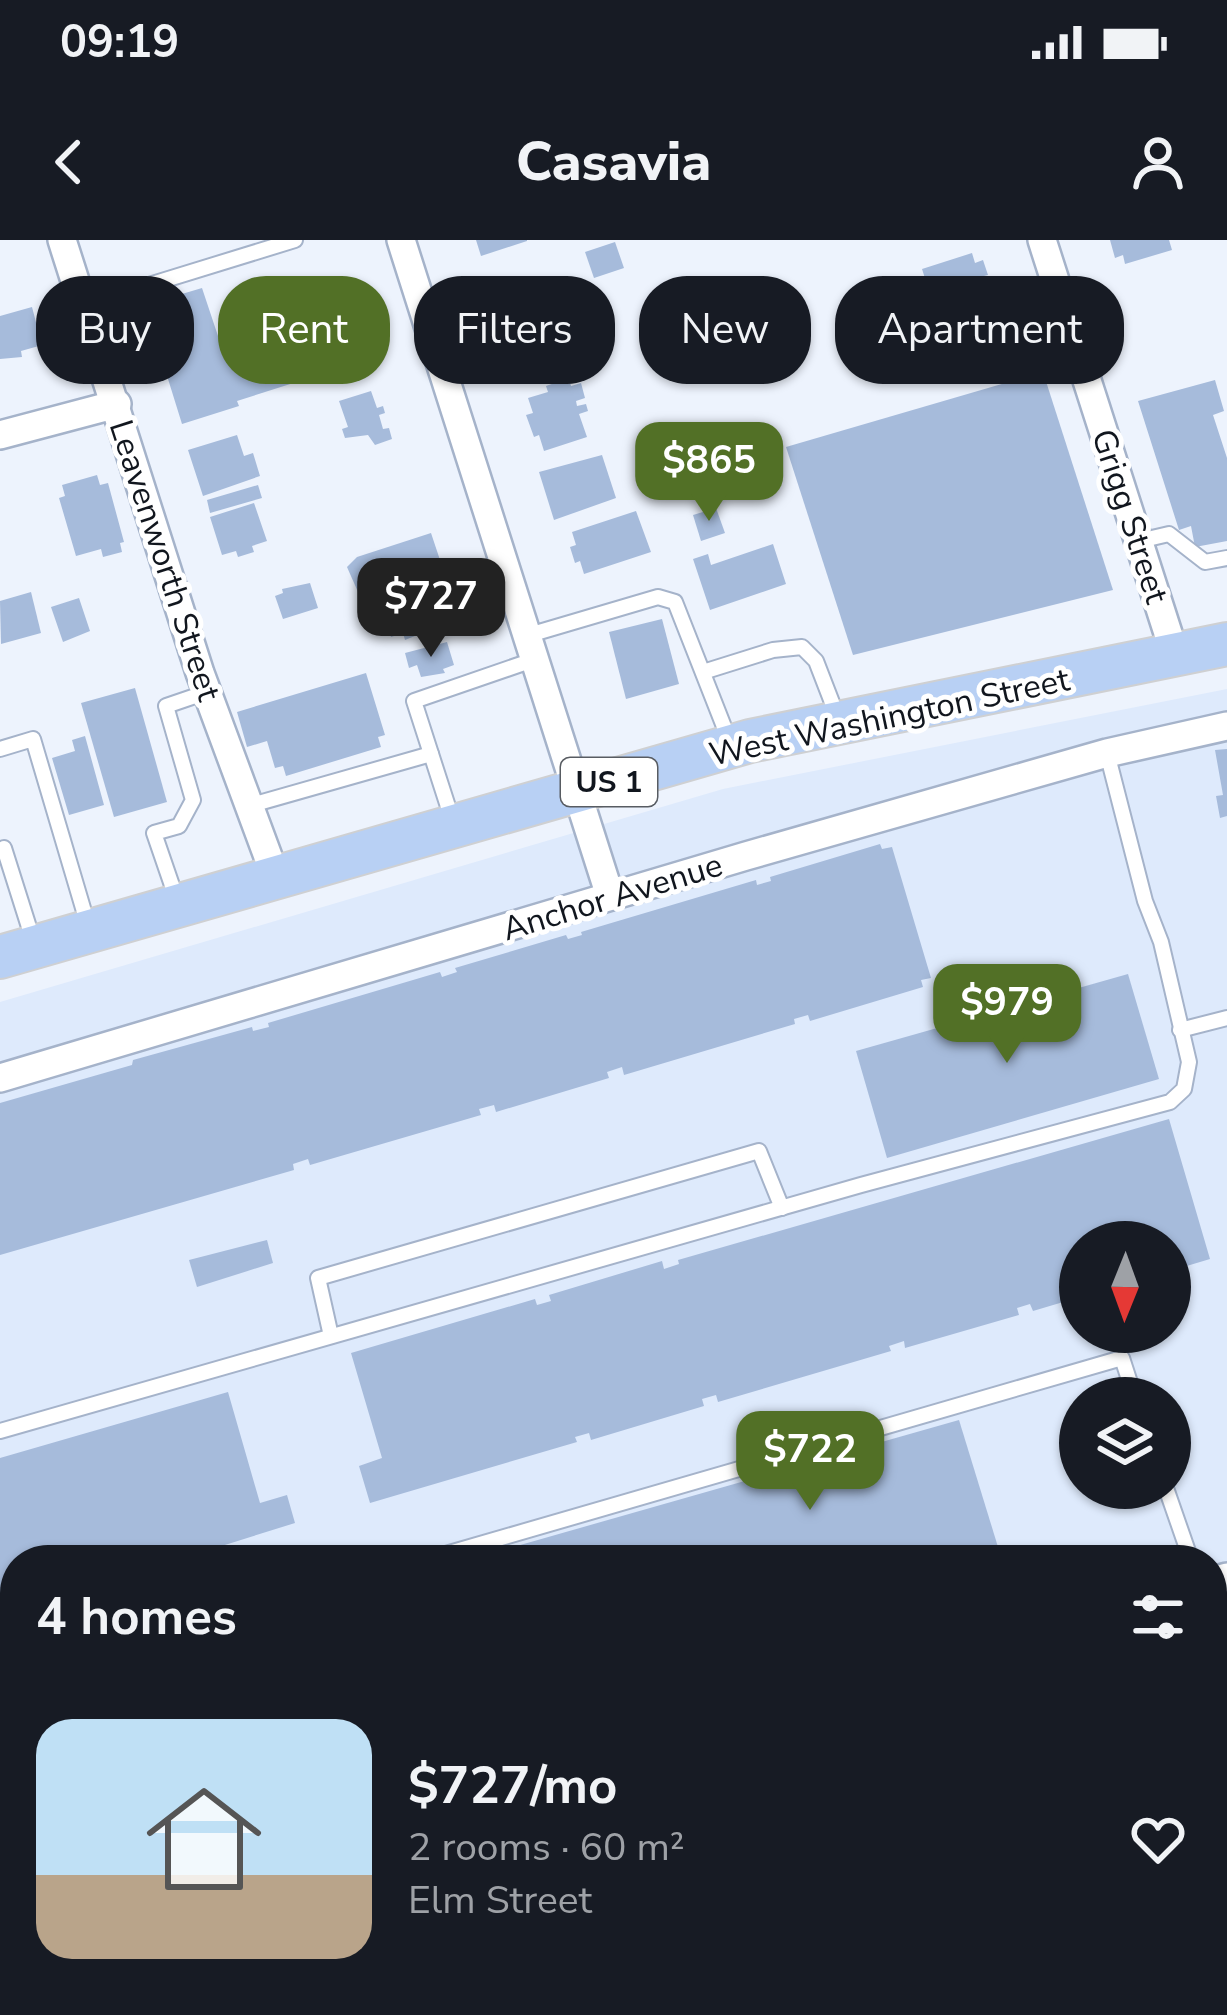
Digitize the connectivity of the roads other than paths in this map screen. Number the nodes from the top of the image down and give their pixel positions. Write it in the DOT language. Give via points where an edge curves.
graph roads {
  1 [pos="62,240"];
  2 [pos="295,240"];
  3 [pos="400,240"];
  4 [pos="1042,240"];
  5 [pos="178,276"];
  6 [pos="117,404"];
  7 [pos="0,435"];
  8 [pos="1139,542"];
  9 [pos="1227,558"];
  10 [pos="1227,644"];
  11 [pos="533,647"];
  12 [pos="1175,655"];
  13 [pos="703,672"];
  14 [pos="207,692"];
  15 [pos="840,723"];
  16 [pos="1227,726"];
  17 [pos="731,747"];
  18 [pos="0,748"];
  19 [pos="1107,753"];
  20 [pos="431,754"];
  21 [pos="577,791"];
  22 [pos="248,806"];
  23 [pos="454,827"];
  24 [pos="4,848"];
  25 [pos="276,878"];
  26 [pos="610,896"];
  27 [pos="179,905"];
  28 [pos="90,930"];
  29 [pos="18,952"];
  30 [pos="1227,1018"];
  31 [pos="1180,1030"];
  32 [pos="0,1078"];
  33 [pos="782,1208"];
  34 [pos="331,1336"];
  35 [pos="1128,1377"];
  36 [pos="0,1431"];
  37 [pos="1173,1509"];
  38 [pos="476,1545"];
  39 [pos="1186,1545"];
  1 -- 6 [label="street, Leavenworth Street"];
  2 -- 5 [label="lane"];
  3 -- 11 [label="street"];
  4 -- 8 [label="street, Grigg Street"];
  6 -- 7 [label="street"];
  6 -- 14 [label="street, Leavenworth Street"];
  8 -- 9 [label="lane" via="1169,534 1205,562"];
  8 -- 12 [label="street, Grigg Street"];
  10 -- 12 [label="main road, West Washington Street / US 1"];
  11 -- 13 [label="lane" via="658,597 675,602"];
  11 -- 20 [label="lane" via="414,701"];
  11 -- 21 [label="street"];
  12 -- 15 [label="main road, West Washington Street / US 1"];
  13 -- 15 [label="lane" via="802,647 817,662"];
  13 -- 17 [label="lane"];
  14 -- 22 [label="street, Leavenworth Street"];
  14 -- 27 [label="lane" via="166,706 193,800 179,826 154,833"];
  15 -- 17 [label="main road, West Washington Street / US 1"];
  16 -- 19 [label="street, Anchor Avenue"];
  17 -- 21 [label="main road, West Washington Street / US 1"];
  18 -- 28 [label="lane" via="32,739"];
  19 -- 26 [label="street, Anchor Avenue"];
  19 -- 31 [label="lane"];
  20 -- 22 [label="lane"];
  20 -- 23 [label="lane"];
  21 -- 23 [label="main road, West Washington Street / US 1"];
  21 -- 26 [label="street"];
  22 -- 25 [label="street, Leavenworth Street"];
  23 -- 25 [label="main road, West Washington Street / US 1"];
  24 -- 29 [label="lane"];
  25 -- 27 [label="main road, West Washington Street / US 1"];
  26 -- 32 [label="street, Anchor Avenue"];
  27 -- 28 [label="main road, West Washington Street / US 1"];
  28 -- 29 [label="main road, West Washington Street / US 1"];
  30 -- 31 [label="lane"];
  31 -- 33 [label="lane" via="1189,1074 1170,1102"];
  33 -- 34 [label="lane"];
  33 -- 34 [label="lane" via="759,1151 318,1278"];
  34 -- 36 [label="lane"];
  35 -- 38 [label="lane" via="1122,1358"];
  37 -- 39 [label="lane"];
}
